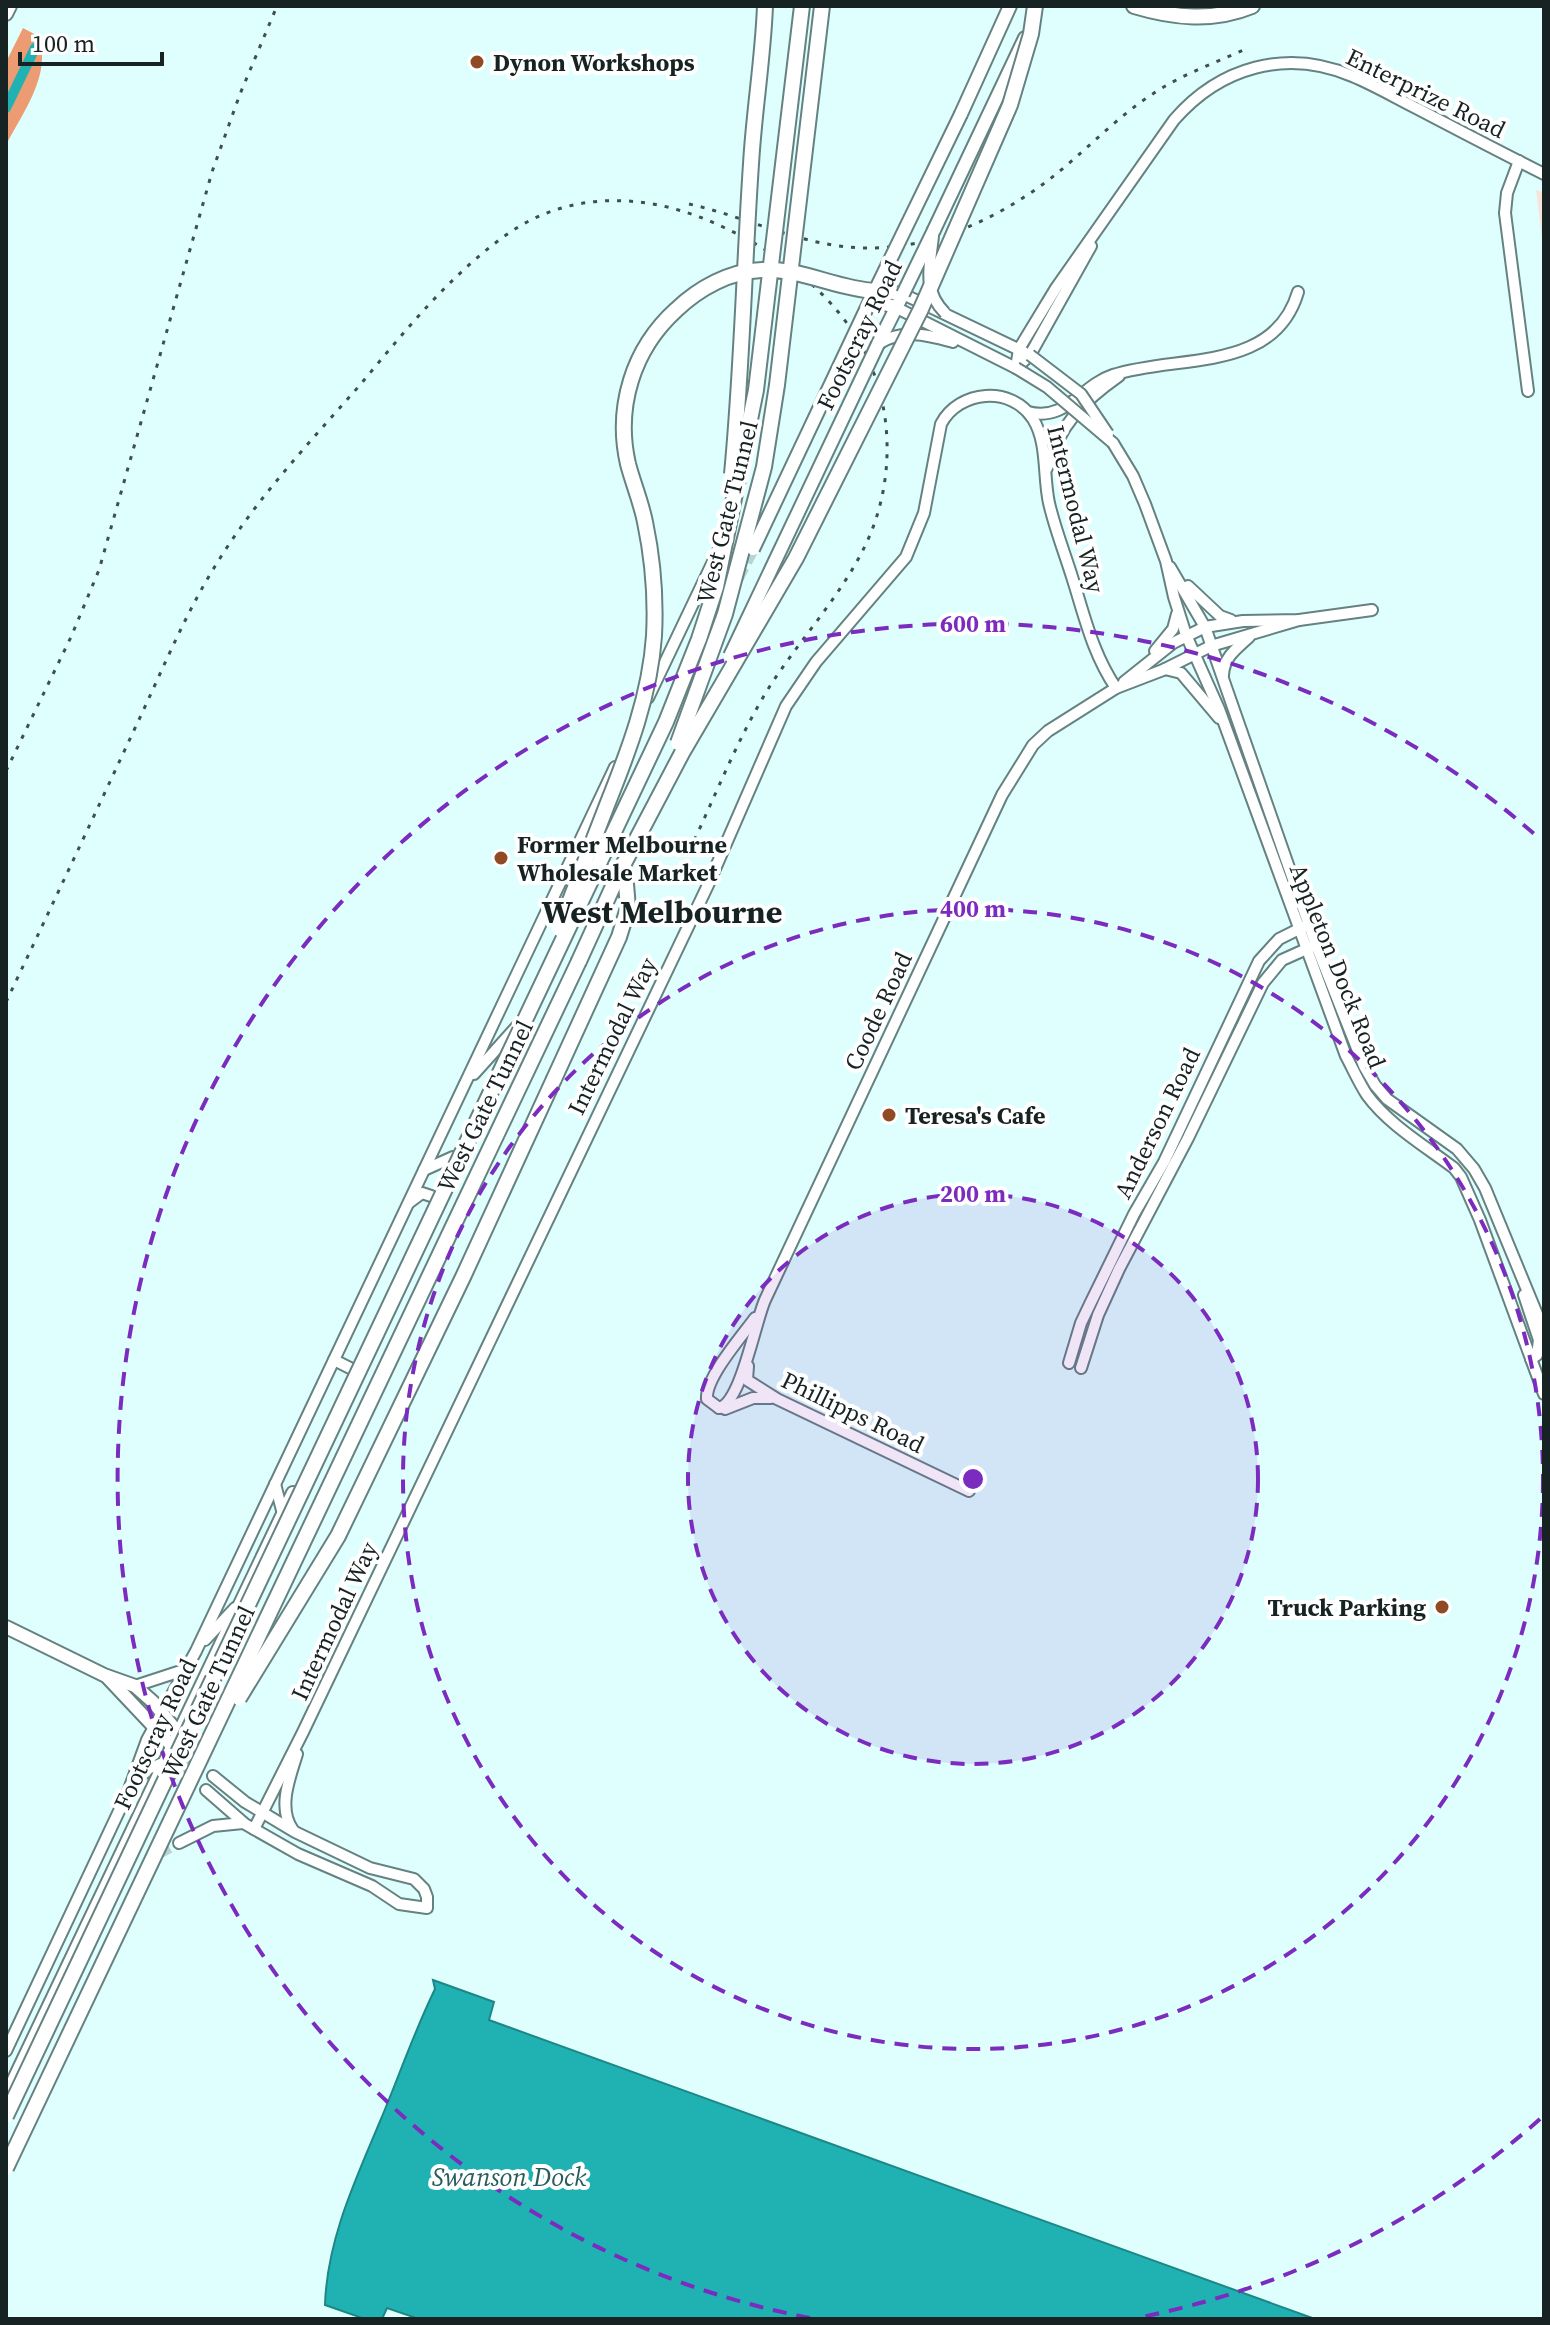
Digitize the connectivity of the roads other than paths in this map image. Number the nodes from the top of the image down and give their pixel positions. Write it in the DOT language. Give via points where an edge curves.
graph roads {
  1 [pos="10,6"];
  2 [pos="765,6"];
  3 [pos="802,6"];
  4 [pos="822,6"];
  5 [pos="1010,6"];
  6 [pos="1252,6"];
  7 [pos="1039,7"];
  8 [pos="1137,7"];
  9 [pos="6,14"];
  10 [pos="1519,161"];
  11 [pos="1544,174"];
  12 [pos="1111,209"];
  13 [pos="934,230"];
  14 [pos="1298,292"];
  15 [pos="903,294"];
  16 [pos="873,295"];
  17 [pos="897,308"];
  18 [pos="945,313"];
  19 [pos="878,344"];
  20 [pos="967,346"];
  21 [pos="1019,349"];
  22 [pos="1030,355"];
  23 [pos="1016,368"];
  24 [pos="1131,370"];
  25 [pos="1528,391"];
  26 [pos="1027,412"];
  27 [pos="1113,443"];
  28 [pos="1045,474"];
  29 [pos="737,512"];
  30 [pos="726,542"];
  31 [pos="753,549"];
  32 [pos="1168,563"];
  33 [pos="1176,605"];
  34 [pos="1372,610"];
  35 [pos="1299,620"];
  36 [pos="1238,622"];
  37 [pos="1205,627"];
  38 [pos="1186,635"];
  39 [pos="1250,636"];
  40 [pos="1211,646"];
  41 [pos="1194,654"];
  42 [pos="1163,670"];
  43 [pos="1134,673"];
  44 [pos="1224,680"];
  45 [pos="718,683"];
  46 [pos="1117,687"];
  47 [pos="1227,730"];
  48 [pos="623,877"];
  49 [pos="1309,925"];
  50 [pos="1298,929"];
  51 [pos="1311,947"];
  52 [pos="521,1023"];
  53 [pos="457,1099"];
  54 [pos="453,1157"];
  55 [pos="421,1175"];
  56 [pos="434,1197"];
  57 [pos="404,1210"];
  58 [pos="1510,1247"];
  59 [pos="762,1306"];
  60 [pos="1544,1331"];
  61 [pos="1531,1359"];
  62 [pos="334,1360"];
  63 [pos="1069,1363"];
  64 [pos="1081,1368"];
  65 [pos="352,1369"];
  66 [pos="1544,1394"];
  67 [pos="777,1399"];
  68 [pos="719,1408"];
  69 [pos="275,1484"];
  70 [pos="969,1491"];
  71 [pos="283,1514"];
  72 [pos="243,1597"];
  73 [pos="6,1627"];
  74 [pos="196,1651"];
  75 [pos="187,1669"];
  76 [pos="104,1675"];
  77 [pos="135,1686"];
  78 [pos="163,1712"];
  79 [pos="155,1726"];
  80 [pos="303,1732"];
  81 [pos="179,1733"];
  82 [pos="173,1747"];
  83 [pos="205,1752"];
  84 [pos="166,1762"];
  85 [pos="213,1776"];
  86 [pos="206,1790"];
  87 [pos="128,1792"];
  88 [pos="261,1813"];
  89 [pos="249,1826"];
  90 [pos="295,1832"];
  91 [pos="179,1843"];
  92 [pos="88,1880"];
  93 [pos="106,1889"];
  94 [pos="16,2030"];
  95 [pos="33,2040"];
  96 [pos="6,2051"];
  97 [pos="8,2092"];
  98 [pos="6,2116"];
  99 [pos="6,2168"];
  1 -- 9 [label="main road"];
  2 -- 30 [label="highway, bridge"];
  3 -- 30 [label="highway, West Gate Tunnel, bridge" via="756,390"];
  4 -- 48 [label="highway, West Gate Tunnel, bridge" via="764,467 707,667"];
  5 -- 16 [label="main road, Footscray Road, bridge"];
  6 -- 8 [label="highway" via="1189,17"];
  7 -- 13 [label="main road, Footscray Road, bridge"];
  7 -- 48 [label="highway, bridge" via="1006,117 921,309 802,547 682,753"];
  10 -- 11 [label="street, Enterprize Road"];
  10 -- 12 [label="street, Enterprize Road" via="1353,76 1310,64 1276,62 1217,82 1182,110"];
  10 -- 25 [label="street" via="1505,213"];
  12 -- 21 [label="street, Enterprize Road"];
  12 -- 22 [label="street, Enterprize Road"];
  13 -- 15 [label="main road, Footscray Road, bridge"];
  13 -- 18 [label="street, bridge" via="930,291"];
  14 -- 24 [label="street" via="1289,313 1252,346 1210,360"];
  15 -- 16 [label="main road, Appleton Dock Road"];
  15 -- 17 [label="main road, Footscray Road"];
  15 -- 18 [label="street, Appleton Dock Road, bridge"];
  16 -- 17 [label="main road, Appleton Dock Road"];
  16 -- 31 [label="main road, Footscray Road, bridge"];
  16 -- 52 [label="highway, bridge" via="807,275 765,269 735,275 682,304 658,329 635,367 623,421 653,574 654,639 647,686 624,762"];
  17 -- 19 [label="main road, Footscray Road"];
  17 -- 20 [label="street, Appleton Dock Road"];
  18 -- 21 [label="street, Appleton Dock Road"];
  19 -- 20 [label="street" via="897,335 918,334"];
  19 -- 45 [label="main road, Footscray Road, bridge"];
  20 -- 23 [label="street, Appleton Dock Road"];
  21 -- 22 [label="street, Appleton Dock Road"];
  21 -- 23 [label="street"];
  22 -- 23 [label="street, Enterprize Road, bridge"];
  22 -- 27 [label="street, Appleton Dock Road, bridge" via="1081,394"];
  23 -- 27 [label="street, Appleton Dock Road, bridge" via="1059,396"];
  24 -- 26 [label="street" via="1098,380 1057,412"];
  24 -- 28 [label="street" via="1072,416 1058,436"];
  26 -- 28 [label="street, Intermodal Way" via="1039,431"];
  26 -- 80 [label="street, Intermodal Way" via="991,396 964,400 947,414 924,513 906,557 816,662 786,706 708,885"];
  27 -- 32 [label="street, Appleton Dock Road" via="1139,488"];
  28 -- 46 [label="street, Intermodal Way" via="1056,529 1093,648"];
  29 -- 53 [label="street, Footscray Road"];
  30 -- 52 [label="highway, West Gate Tunnel, bridge" via="681,689"];
  32 -- 33 [label="street, Appleton Dock Road"];
  32 -- 36 [label="street" via="1220,616"];
  32 -- 37 [label="street, Appleton Dock Road"];
  33 -- 38 [label="street, Appleton Dock Road"];
  33 -- 43 [label="street" via="1173,629"];
  34 -- 35 [label="street, Coode Road"];
  35 -- 36 [label="street, Coode Road"];
  35 -- 39 [label="street, Coode Road"];
  36 -- 37 [label="street, Coode Road"];
  37 -- 38 [label="street, Coode Road"];
  37 -- 40 [label="street, Appleton Dock Road"];
  38 -- 41 [label="street, Appleton Dock Road"];
  38 -- 43 [label="street, Coode Road"];
  39 -- 40 [label="street, Coode Road"];
  39 -- 44 [label="street" via="1230,655"];
  40 -- 41 [label="street, Coode Road"];
  40 -- 44 [label="street, Appleton Dock Road"];
  41 -- 42 [label="street, Coode Road"];
  41 -- 47 [label="street, Appleton Dock Road"];
  42 -- 46 [label="street, Coode Road"];
  42 -- 47 [label="street" via="1181,673"];
  43 -- 46 [label="street, Coode Road"];
  44 -- 49 [label="street, Appleton Dock Road"];
  46 -- 59 [label="street, Coode Road" via="1048,731 1008,784"];
  47 -- 50 [label="street, Appleton Dock Road"];
  48 -- 83 [label="highway, West Gate Tunnel, bridge"];
  48 -- 83 [label="highway, bridge" via="628,908 619,937 463,1277 338,1536"];
  49 -- 50 [label="street, Anderson Road"];
  49 -- 51 [label="street, Appleton Dock Road"];
  50 -- 51 [label="street, Appleton Dock Road"];
  50 -- 63 [label="street, Anderson Road" via="1279,939 1259,961 1081,1323"];
  51 -- 58 [label="street, Appleton Dock Road" via="1375,1085 1457,1149 1474,1169"];
  51 -- 61 [label="street, Appleton Dock Road" via="1346,1056 1366,1093 1389,1119 1461,1177"];
  51 -- 64 [label="street, Anderson Road" via="1282,960 1263,983 1119,1269"];
  52 -- 53 [label="street, Footscray Road"];
  52 -- 98 [label="highway, West Gate Tunnel, bridge"];
  53 -- 55 [label="street, Footscray Road"];
  54 -- 55 [label="street, Footscray Road"];
  54 -- 56 [label="main road, Footscray Road"];
  55 -- 57 [label="street, Footscray Road"];
  56 -- 57 [label="street" via="419,1194"];
  56 -- 65 [label="main road, Footscray Road"];
  57 -- 62 [label="street, Footscray Road"];
  58 -- 60 [label="street, Appleton Dock Road"];
  58 -- 61 [label="street" via="1539,1340"];
  59 -- 67 [label="street, Phillipps Road" via="746,1378"];
  59 -- 68 [label="street, Coode Road" via="737,1387"];
  59 -- 68 [label="street, Coode Road" via="707,1389 707,1399"];
  61 -- 66 [label="street, Appleton Dock Road"];
  62 -- 65 [label="street"];
  62 -- 69 [label="street, Footscray Road"];
  65 -- 71 [label="main road, Footscray Road"];
  67 -- 68 [label="street" via="753,1398"];
  67 -- 70 [label="street, Phillipps Road"];
  69 -- 71 [label="street"];
  69 -- 74 [label="street, Footscray Road"];
  71 -- 72 [label="main road, Footscray Road"];
  72 -- 74 [label="street, Footscray Road"];
  72 -- 81 [label="main road, Footscray Road"];
  73 -- 76 [label="main road"];
  74 -- 75 [label="street, Footscray Road"];
  75 -- 77 [label="street"];
  75 -- 78 [label="street, Footscray Road"];
  76 -- 77 [label="main road"];
  76 -- 79 [label="main road"];
  77 -- 78 [label="main road"];
  78 -- 79 [label="street, Footscray Road"];
  78 -- 81 [label="main road"];
  79 -- 82 [label="main road"];
  79 -- 87 [label="street, Footscray Road"];
  80 -- 88 [label="street, Intermodal Way"];
  80 -- 90 [label="street, Intermodal Way" via="286,1801"];
  81 -- 82 [label="main road, Footscray Road"];
  82 -- 84 [label="main road, Footscray Road"];
  83 -- 99 [label="highway, West Gate Tunnel, bridge"];
  84 -- 87 [label="street" via="143,1773"];
  84 -- 93 [label="main road, Footscray Road"];
  85 -- 88 [label="street"];
  86 -- 89 [label="street"];
  87 -- 92 [label="street, Footscray Road"];
  88 -- 89 [label="street, Intermodal Way"];
  88 -- 90 [label="street"];
  89 -- 90 [label="street" via="399,1904 427,1908 424,1889 414,1879 370,1868"];
  89 -- 91 [label="street" via="225,1823"];
  92 -- 93 [label="street"];
  92 -- 94 [label="street, Footscray Road"];
  93 -- 95 [label="main road, Footscray Road"];
  94 -- 95 [label="street"];
  94 -- 96 [label="street, Footscray Road"];
  95 -- 97 [label="main road, Footscray Road"];
}
